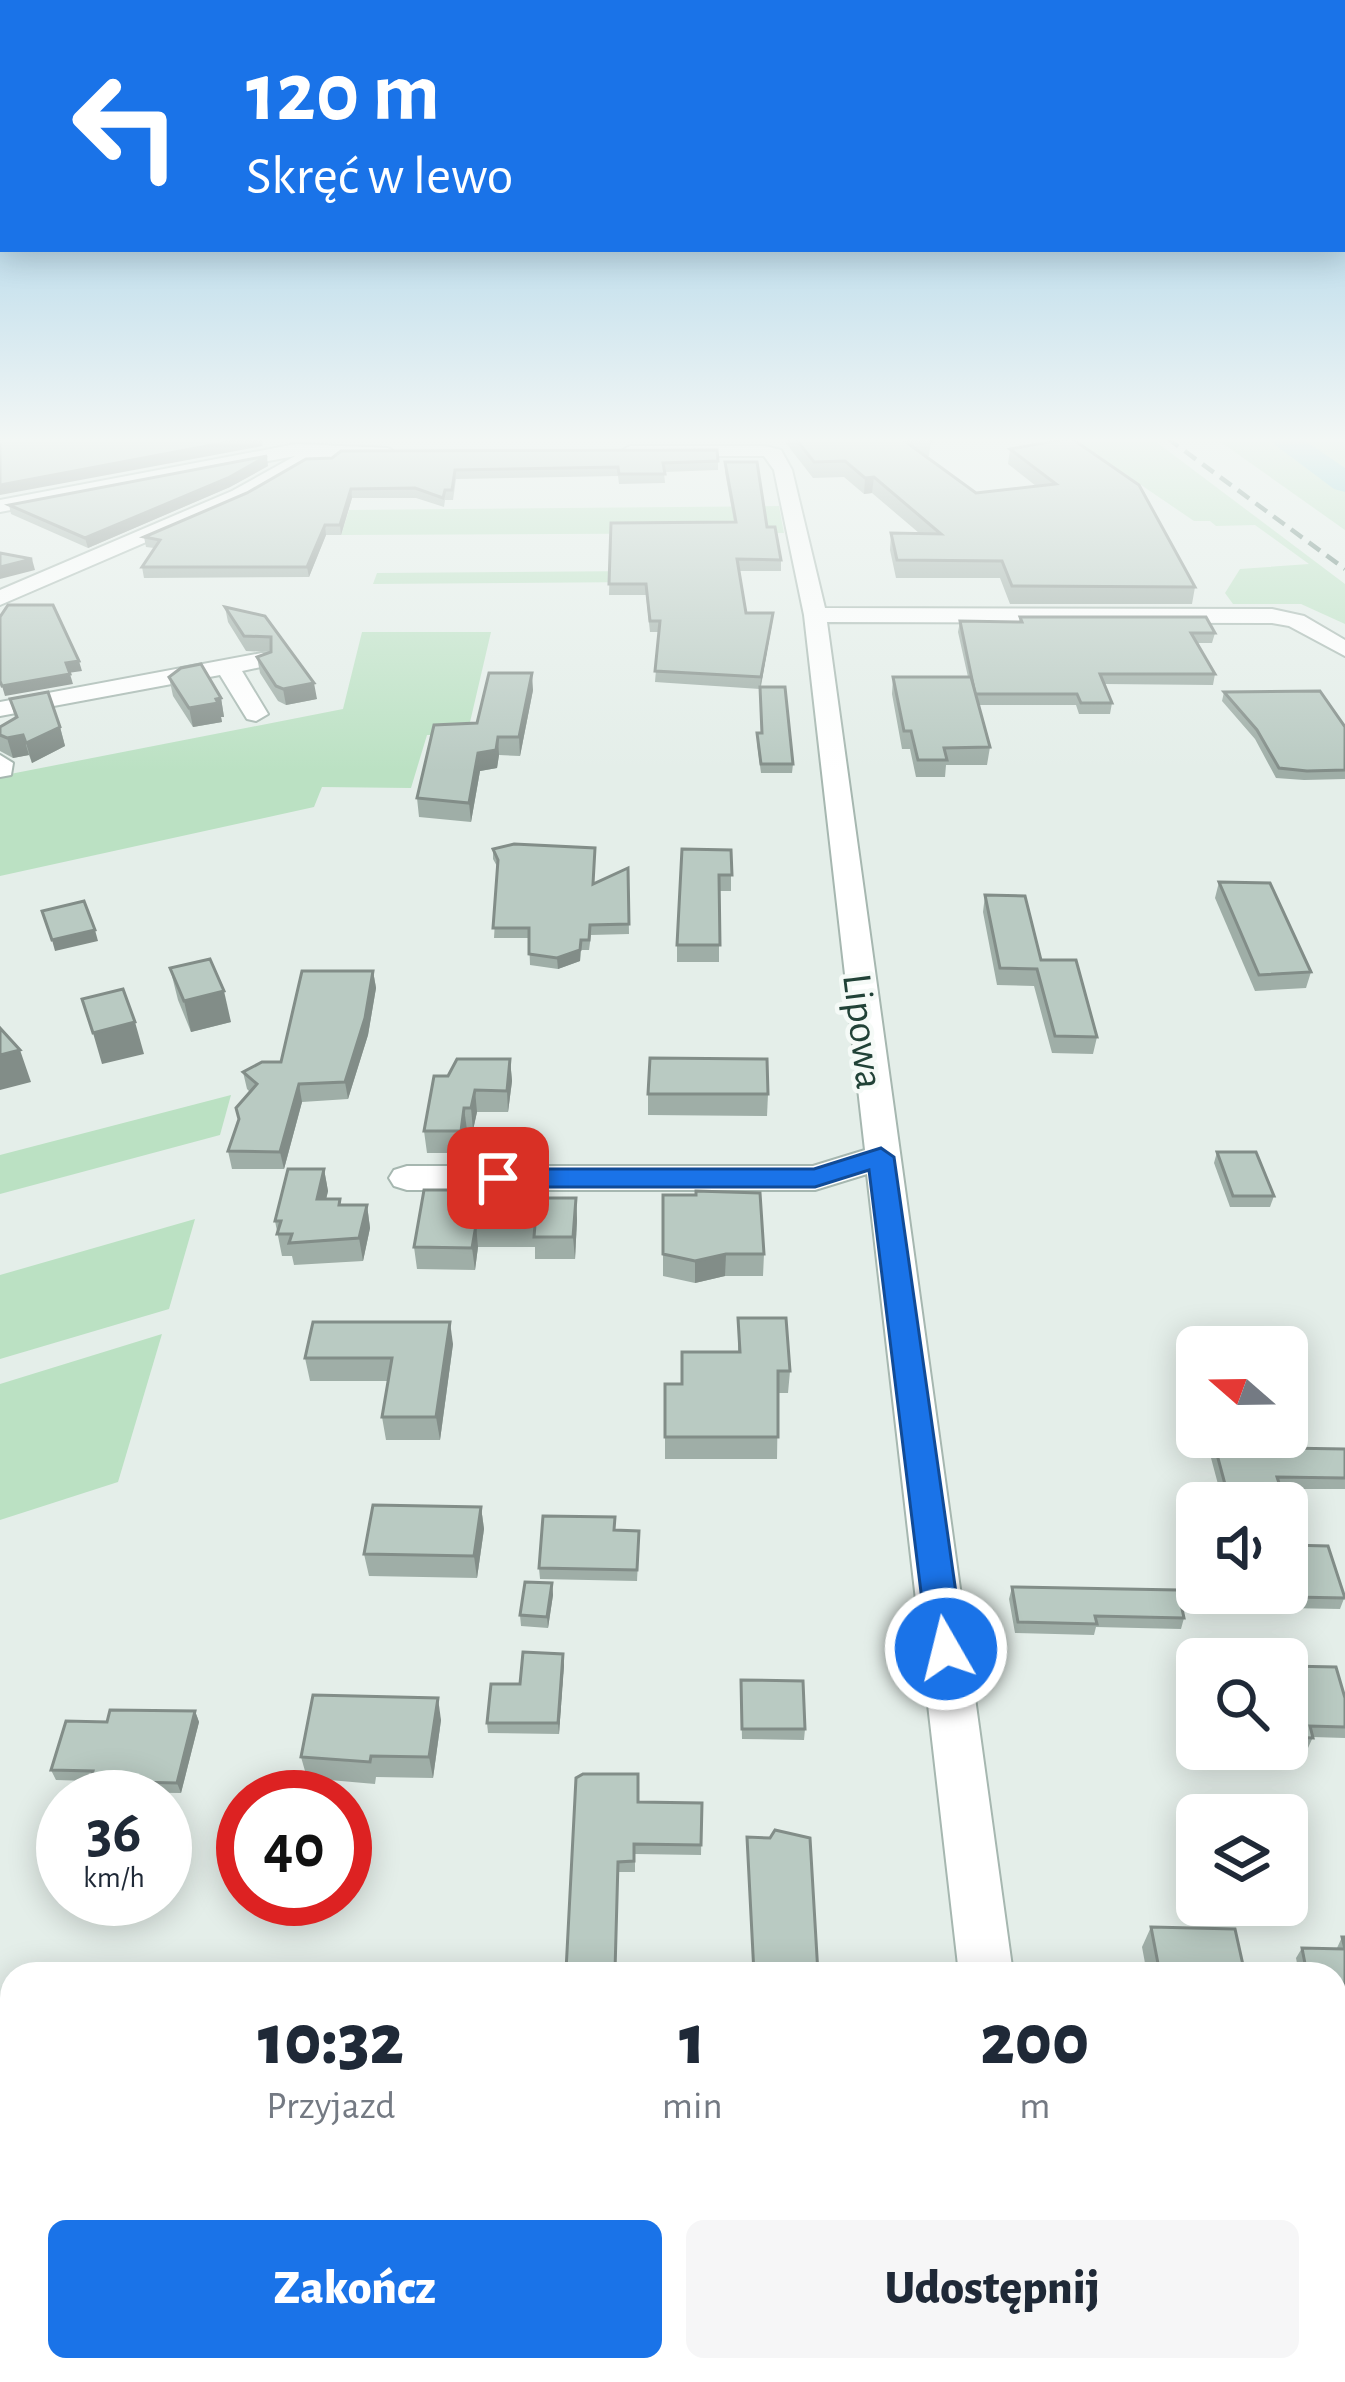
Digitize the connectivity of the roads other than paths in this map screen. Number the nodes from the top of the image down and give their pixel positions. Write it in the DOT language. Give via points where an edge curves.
graph roads {
  1 [pos="113,549"];
  2 [pos="800,549"];
  3 [pos="0,598"];
  4 [pos="814,615"];
  5 [pos="1345,649"];
  6 [pos="262,660"];
  7 [pos="227,666"];
  8 [pos="0,709"];
  9 [pos="256,714"];
  10 [pos="881,1157"];
  11 [pos="407,1178"];
  12 [pos="984,1962"];
  1 -- 3 [label="street"];
  2 -- 4 [label="street, Lipowa"];
  4 -- 5 [label="street" via="1272,616"];
  4 -- 10 [label="street, Lipowa"];
  6 -- 7 [label="street"];
  7 -- 8 [label="street"];
  7 -- 9 [label="street"];
  10 -- 11 [label="street" via="815,1178"];
  10 -- 12 [label="street, Lipowa"];
}
